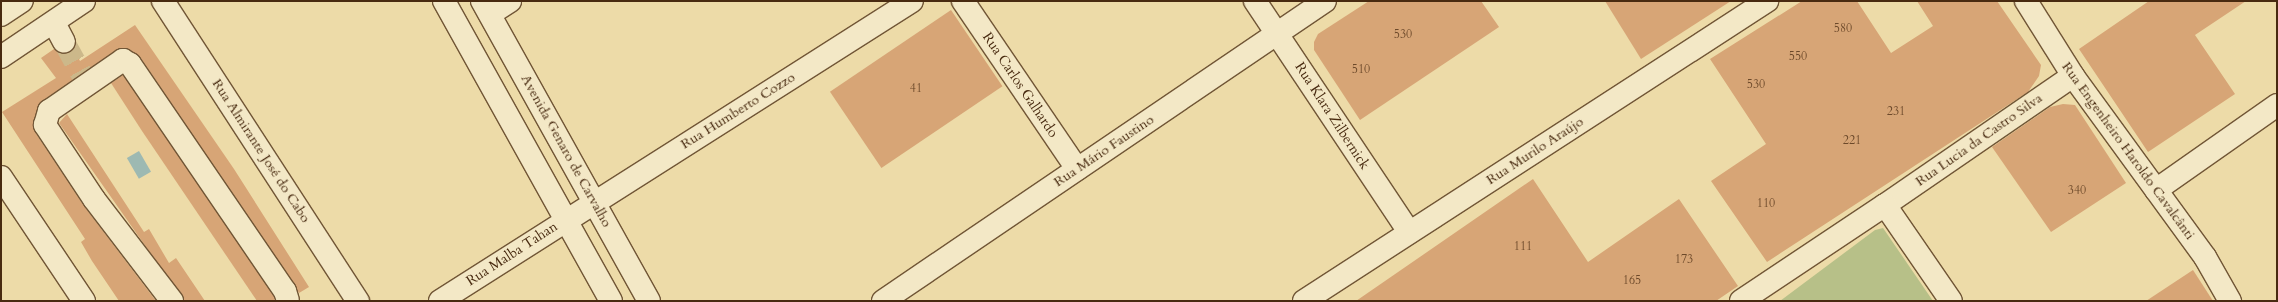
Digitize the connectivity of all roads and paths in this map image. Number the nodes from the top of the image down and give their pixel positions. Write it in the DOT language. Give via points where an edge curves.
graph roads {
  1 [pos="22,1"];
  2 [pos="84,1"];
  3 [pos="163,1"];
  4 [pos="444,1"];
  5 [pos="510,1"];
  6 [pos="912,1"];
  7 [pos="964,1"];
  8 [pos="1255,1"];
  9 [pos="1325,1"];
  10 [pos="1767,1"];
  11 [pos="2026,1"];
  12 [pos="486,8"];
  13 [pos="1,15"];
  14 [pos="54,22"];
  15 [pos="1277,33"];
  16 [pos="64,42"];
  17 [pos="1,57"];
  18 [pos="2073,76"];
  19 [pos="2277,105"];
  20 [pos="1077,169"];
  21 [pos="1,177"];
  22 [pos="2156,190"];
  23 [pos="594,202"];
  24 [pos="1885,205"];
  25 [pos="565,220"];
  26 [pos="1409,232"];
  27 [pos="84,301"];
  28 [pos="172,301"];
  29 [pos="288,301"];
  30 [pos="358,301"];
  31 [pos="440,301"];
  32 [pos="611,301"];
  33 [pos="649,301"];
  34 [pos="883,301"];
  35 [pos="1304,301"];
  36 [pos="1741,301"];
  37 [pos="1951,301"];
  38 [pos="2230,301"];
  1 -- 13 [label="street"];
  2 -- 14 [label="street"];
  3 -- 30 [label="street, Rua Almirante José do Cabo"];
  4 -- 25 [label="street"];
  5 -- 12 [label="street"];
  6 -- 23 [label="street, Rua Humberto Cozzo"];
  7 -- 20 [label="street, Rua Carlos Galhardo"];
  8 -- 15 [label="street, Rua Klara Zilbernick"];
  9 -- 15 [label="street, Rua Mário Faustino"];
  10 -- 26 [label="street, Rua Murilo Araújo"];
  11 -- 18 [label="street, Rua Engenheiro Haroldo Cavalcânti"];
  12 -- 23 [label="street, Avenida Genaro de Carvalho"];
  14 -- 16 [label="street"];
  14 -- 17 [label="street"];
  15 -- 20 [label="street, Rua Mário Faustino"];
  15 -- 26 [label="street, Rua Klara Zilbernick"];
  18 -- 22 [label="street, Rua Engenheiro Haroldo Cavalcânti"];
  18 -- 24 [label="street, Rua Lucia da Castro Silva"];
  19 -- 22 [label="street"];
  20 -- 34 [label="street, Rua Mário Faustino"];
  21 -- 27 [label="street"];
  22 -- 38 [label="street, Rua Engenheiro Haroldo Cavalcânti" via="2205,257"];
  23 -- 25 [label="street, Rua Humberto Cozzo"];
  23 -- 33 [label="street, Avenida Genaro de Carvalho"];
  24 -- 36 [label="street, Rua Lucia da Castro Silva"];
  24 -- 37 [label="street"];
  25 -- 31 [label="street, Rua Malba Tahan"];
  25 -- 32 [label="street"];
  26 -- 35 [label="street, Rua Murilo Araújo"];
  28 -- 29 [label="street" via="47,131 44,120 49,110 86,82 119,62 130,64 285,291"];
}
